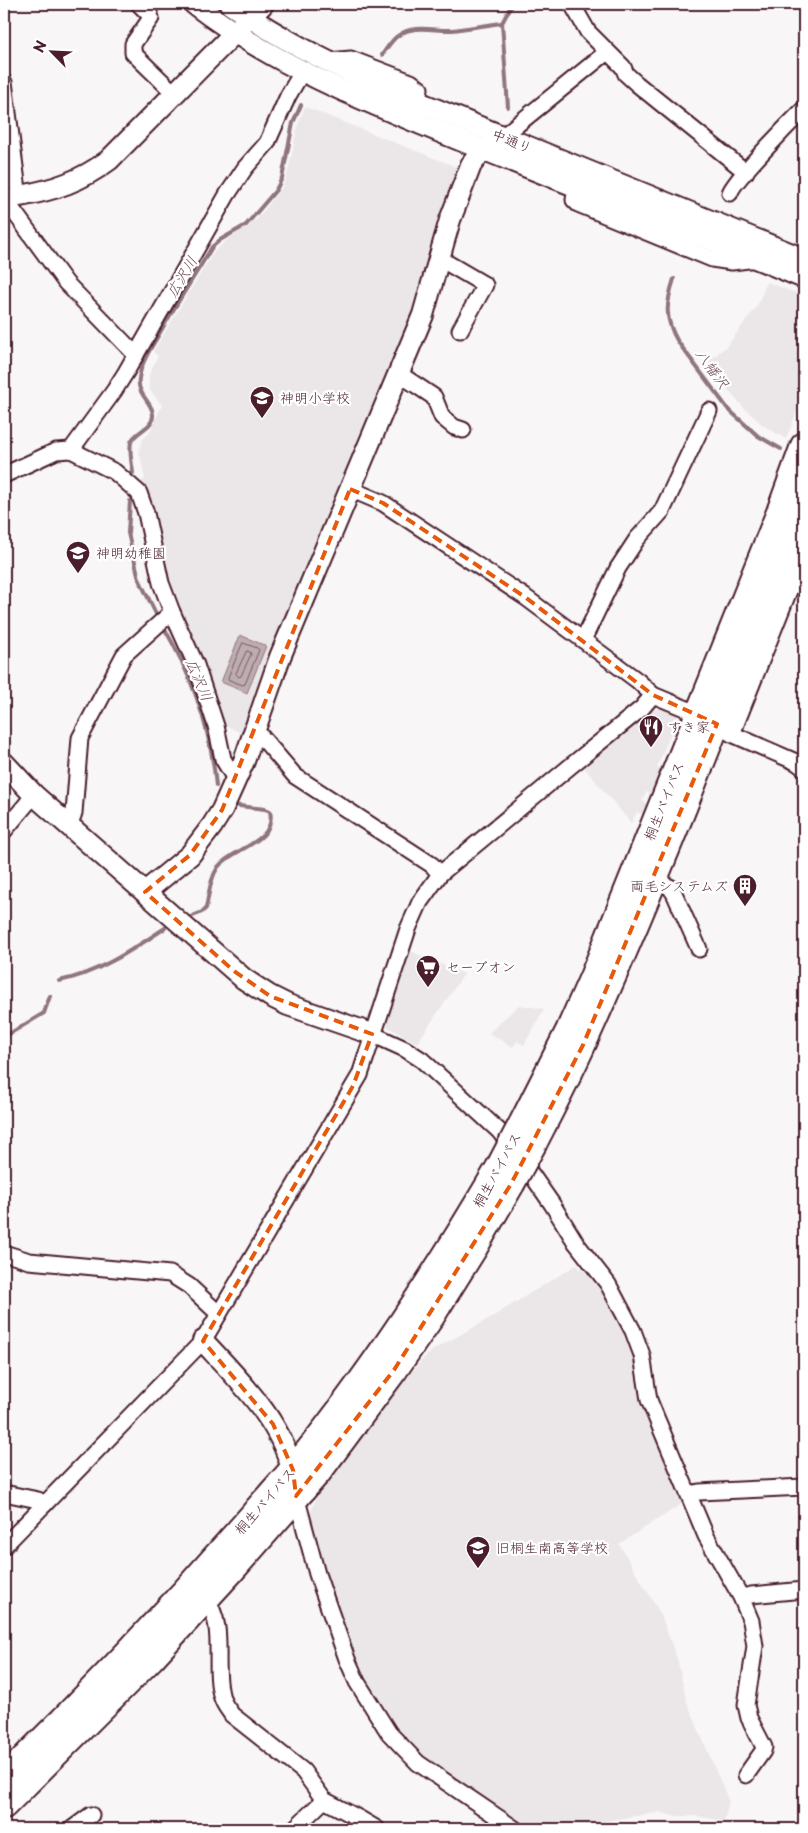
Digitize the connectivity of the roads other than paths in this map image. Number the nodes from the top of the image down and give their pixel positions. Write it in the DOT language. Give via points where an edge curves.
graph roads {
  1 [pos="139,4"];
  2 [pos="194,4"];
  3 [pos="230,4"];
  4 [pos="572,4"];
  5 [pos="256,11"];
  6 [pos="234,33"];
  7 [pos="607,52"];
  8 [pos="302,72"];
  9 [pos="4,82"];
  10 [pos="174,93"];
  11 [pos="804,109"];
  12 [pos="502,137"];
  13 [pos="485,150"];
  14 [pos="746,172"];
  15 [pos="730,193"];
  16 [pos="11,199"];
  17 [pos="804,259"];
  18 [pos="439,260"];
  19 [pos="804,278"];
  20 [pos="460,330"];
  21 [pos="136,354"];
  22 [pos="398,373"];
  23 [pos="709,411"];
  24 [pos="463,430"];
  25 [pos="804,446"];
  26 [pos="71,450"];
  27 [pos="4,475"];
  28 [pos="350,489"];
  29 [pos="804,503"];
  30 [pos="804,553"];
  31 [pos="163,619"];
  32 [pos="583,640"];
  33 [pos="653,695"];
  34 [pos="716,724"];
  35 [pos="254,728"];
  36 [pos="4,763"];
  37 [pos="804,768"];
  38 [pos="237,777"];
  39 [pos="34,795"];
  40 [pos="69,826"];
  41 [pos="4,831"];
  42 [pos="440,874"];
  43 [pos="653,881"];
  44 [pos="144,892"];
  45 [pos="699,949"];
  46 [pos="372,1034"];
  47 [pos="528,1134"];
  48 [pos="505,1176"];
  49 [pos="4,1253"];
  50 [pos="219,1314"];
  51 [pos="203,1341"];
  52 [pos="292,1470"];
  53 [pos="804,1487"];
  54 [pos="4,1493"];
  55 [pos="689,1494"];
  56 [pos="296,1496"];
  57 [pos="45,1504"];
  58 [pos="4,1546"];
  59 [pos="804,1590"];
  60 [pos="741,1597"];
  61 [pos="206,1600"];
  62 [pos="746,1776"];
  63 [pos="4,1779"];
  64 [pos="324,1800"];
  65 [pos="4,1806"];
  66 [pos="91,1815"];
  67 [pos="72,1829"];
  68 [pos="294,1829"];
  69 [pos="377,1829"];
  70 [pos="515,1829"];
  1 -- 10 [label="street" via="151,18 133,44 133,53"];
  2 -- 6 [label="street"];
  3 -- 5 [label="street, 中通り"];
  4 -- 7 [label="street" via="588,32"];
  5 -- 6 [label="street"];
  5 -- 12 [label="street, 中通り" via="326,61"];
  6 -- 8 [label="street, 中通り"];
  6 -- 10 [label="street"];
  7 -- 12 [label="street"];
  7 -- 14 [label="street" via="637,84"];
  8 -- 13 [label="street, 中通り"];
  8 -- 21 [label="street" via="267,143 244,168 227,195"];
  9 -- 16 [label="street" via="18,190"];
  10 -- 16 [label="street" via="121,150 91,173 61,186"];
  11 -- 14 [label="street"];
  12 -- 13 [label="street"];
  12 -- 17 [label="street, 中通り"];
  13 -- 18 [label="street" via="471,165"];
  13 -- 19 [label="street, 中通り"];
  14 -- 15 [label="street"];
  16 -- 21 [label="street" via="12,209 66,283"];
  18 -- 20 [label="street" via="485,285"];
  18 -- 22 [label="street" via="423,314"];
  21 -- 26 [label="street" via="114,391"];
  22 -- 24 [label="street" via="434,397 442,417"];
  22 -- 28 [label="street"];
  23 -- 32 [label="street" via="662,511 637,539 618,568"];
  25 -- 34 [label="highway, 桐生バイパス" via="780,512"];
  26 -- 27 [label="street" via="56,451"];
  26 -- 31 [label="street" via="115,472 138,492 146,513 161,582"];
  28 -- 32 [label="street" via="383,503 525,597"];
  28 -- 35 [label="street"];
  29 -- 34 [label="highway, 桐生バイパス"];
  30 -- 34 [label="street"];
  31 -- 38 [label="street" via="196,665 223,759"];
  31 -- 40 [label="street" via="124,656 80,738 74,812"];
  32 -- 33 [label="street"];
  33 -- 34 [label="street"];
  33 -- 42 [label="street" via="642,708"];
  34 -- 37 [label="street"];
  34 -- 43 [label="highway, 桐生バイパス"];
  34 -- 47 [label="highway, 桐生バイパス" via="592,977"];
  35 -- 38 [label="street"];
  35 -- 42 [label="street" via="295,776 432,865"];
  36 -- 39 [label="street"];
  38 -- 44 [label="street" via="222,810 201,842 176,868"];
  39 -- 40 [label="street"];
  39 -- 41 [label="street"];
  40 -- 44 [label="street"];
  42 -- 46 [label="street" via="420,902 408,929"];
  43 -- 45 [label="street" via="670,887 674,892"];
  43 -- 47 [label="highway, 桐生バイパス" via="583,1045"];
  44 -- 46 [label="street" via="234,971 270,996"];
  46 -- 50 [label="street" via="366,1058 353,1086"];
  46 -- 55 [label="street" via="422,1060 499,1131 608,1284 639,1344 649,1400"];
  47 -- 48 [label="highway, 桐生バイパス, bridge"];
  48 -- 52 [label="highway, 桐生バイパス" via="456,1241 378,1358"];
  48 -- 56 [label="highway, 桐生バイパス" via="465,1262 394,1370 318,1472"];
  49 -- 50 [label="street" via="30,1261 170,1274 189,1286"];
  50 -- 51 [label="street"];
  51 -- 52 [label="street" via="273,1424"];
  51 -- 57 [label="street"];
  52 -- 56 [label="street"];
  52 -- 63 [label="highway, 桐生バイパス" via="169,1610"];
  53 -- 55 [label="street"];
  54 -- 57 [label="street"];
  55 -- 60 [label="street" via="706,1536"];
  56 -- 61 [label="highway, 桐生バイパス"];
  56 -- 70 [label="street" via="317,1574 347,1659 357,1682 389,1733 418,1763"];
  57 -- 58 [label="street"];
  59 -- 60 [label="street"];
  60 -- 62 [label="street" via="751,1621 755,1646 747,1712 764,1746"];
  61 -- 64 [label="street" via="216,1623 220,1689 225,1706 303,1771"];
  61 -- 65 [label="highway, 桐生バイパス"];
  64 -- 68 [label="street"];
  64 -- 69 [label="street"];
  66 -- 67 [label="street"];
}
